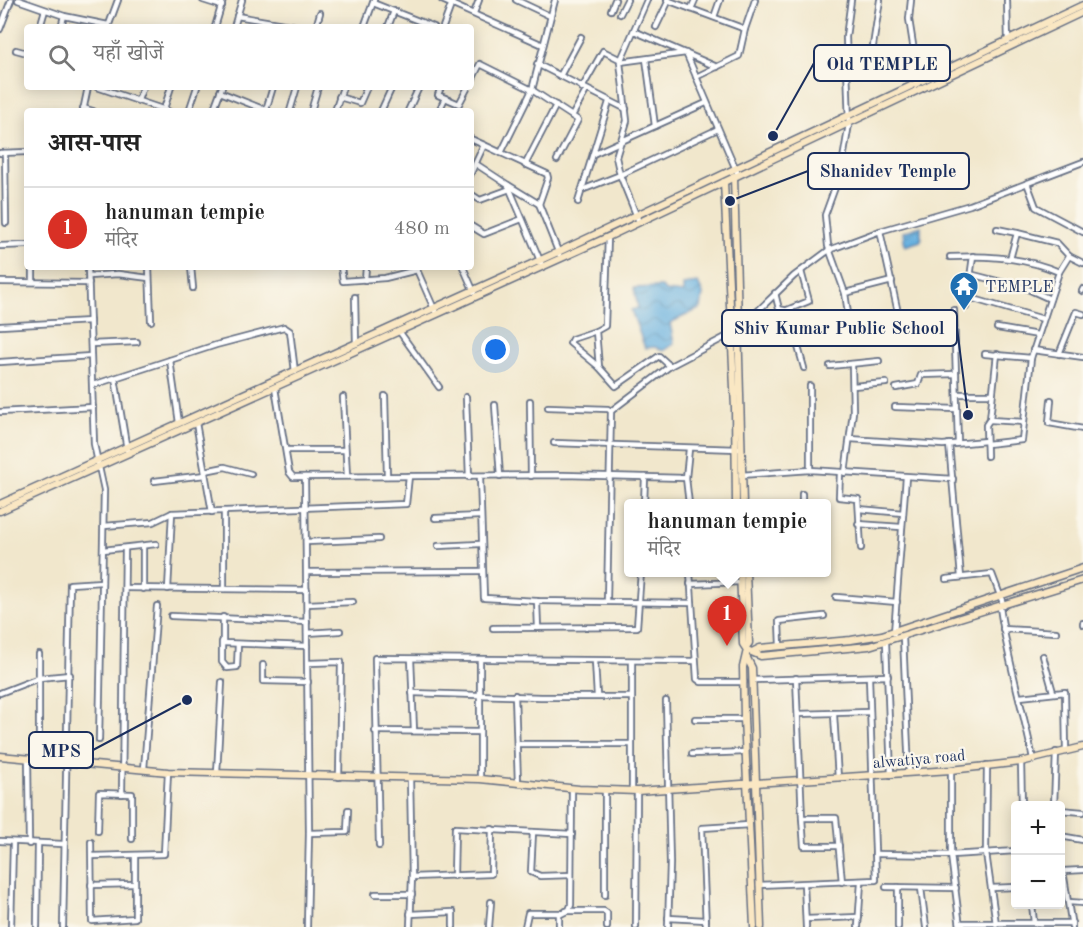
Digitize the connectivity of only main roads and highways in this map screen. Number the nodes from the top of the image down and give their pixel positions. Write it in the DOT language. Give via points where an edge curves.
graph roads {
  1 [pos="1083,5"];
  2 [pos="1083,12"];
  3 [pos="1008,44"];
  4 [pos="736,173"];
  5 [pos="724,182"];
  6 [pos="638,218"];
  7 [pos="560,255"];
  8 [pos="435,311"];
  9 [pos="735,331"];
  10 [pos="128,450"];
  11 [pos="100,463"];
  12 [pos="739,475"];
  13 [pos="737,499"];
  14 [pos="741,499"];
  15 [pos="0,504"];
  16 [pos="0,511"];
  17 [pos="1083,568"];
  18 [pos="740,577"];
  19 [pos="746,577"];
  20 [pos="1083,580"];
  21 [pos="822,642"];
  22 [pos="749,650"];
  23 [pos="823,651"];
  24 [pos="747,658"];
  25 [pos="1083,747"];
  26 [pos="0,756"];
  27 [pos="751,782"];
  28 [pos="754,927"];
  29 [pos="761,927"];
  1 -- 3 [label="main road"];
  2 -- 3 [label="main road"];
  3 -- 4 [label="main road" via="849,124"];
  3 -- 4 [label="main road" via="848,115"];
  4 -- 5 [label="main road"];
  4 -- 6 [label="main road"];
  4 -- 9 [label="main road"];
  5 -- 6 [label="main road"];
  5 -- 9 [label="main road"];
  6 -- 7 [label="main road"];
  6 -- 7 [label="main road" via="608,237"];
  7 -- 8 [label="main road"];
  8 -- 10 [label="main road" via="180,423"];
  8 -- 10 [label="main road" via="275,388"];
  9 -- 12 [label="main road" via="735,449"];
  9 -- 12 [label="main road" via="743,449"];
  10 -- 11 [label="main road"];
  11 -- 15 [label="main road"];
  11 -- 16 [label="main road"];
  12 -- 13 [label="main road"];
  12 -- 14 [label="main road"];
  17 -- 21 [label="main road" via="894,630"];
  18 -- 22 [label="main road" via="743,644"];
  19 -- 22 [label="main road"];
  20 -- 23 [label="main road" via="885,642"];
  21 -- 22 [label="main road"];
  21 -- 23 [label="main road"];
  22 -- 23 [label="main road" via="761,656"];
  22 -- 24 [label="main road"];
  24 -- 27 [label="main road" via="744,718"];
  24 -- 27 [label="main road" via="752,680"];
  25 -- 27 [label="main road, alwatiya road" via="1021,762 951,770"];
  26 -- 27 [label="main road, alwatiya road" via="168,772 480,779 604,791"];
  27 -- 28 [label="main road"];
  27 -- 29 [label="main road"];
}
